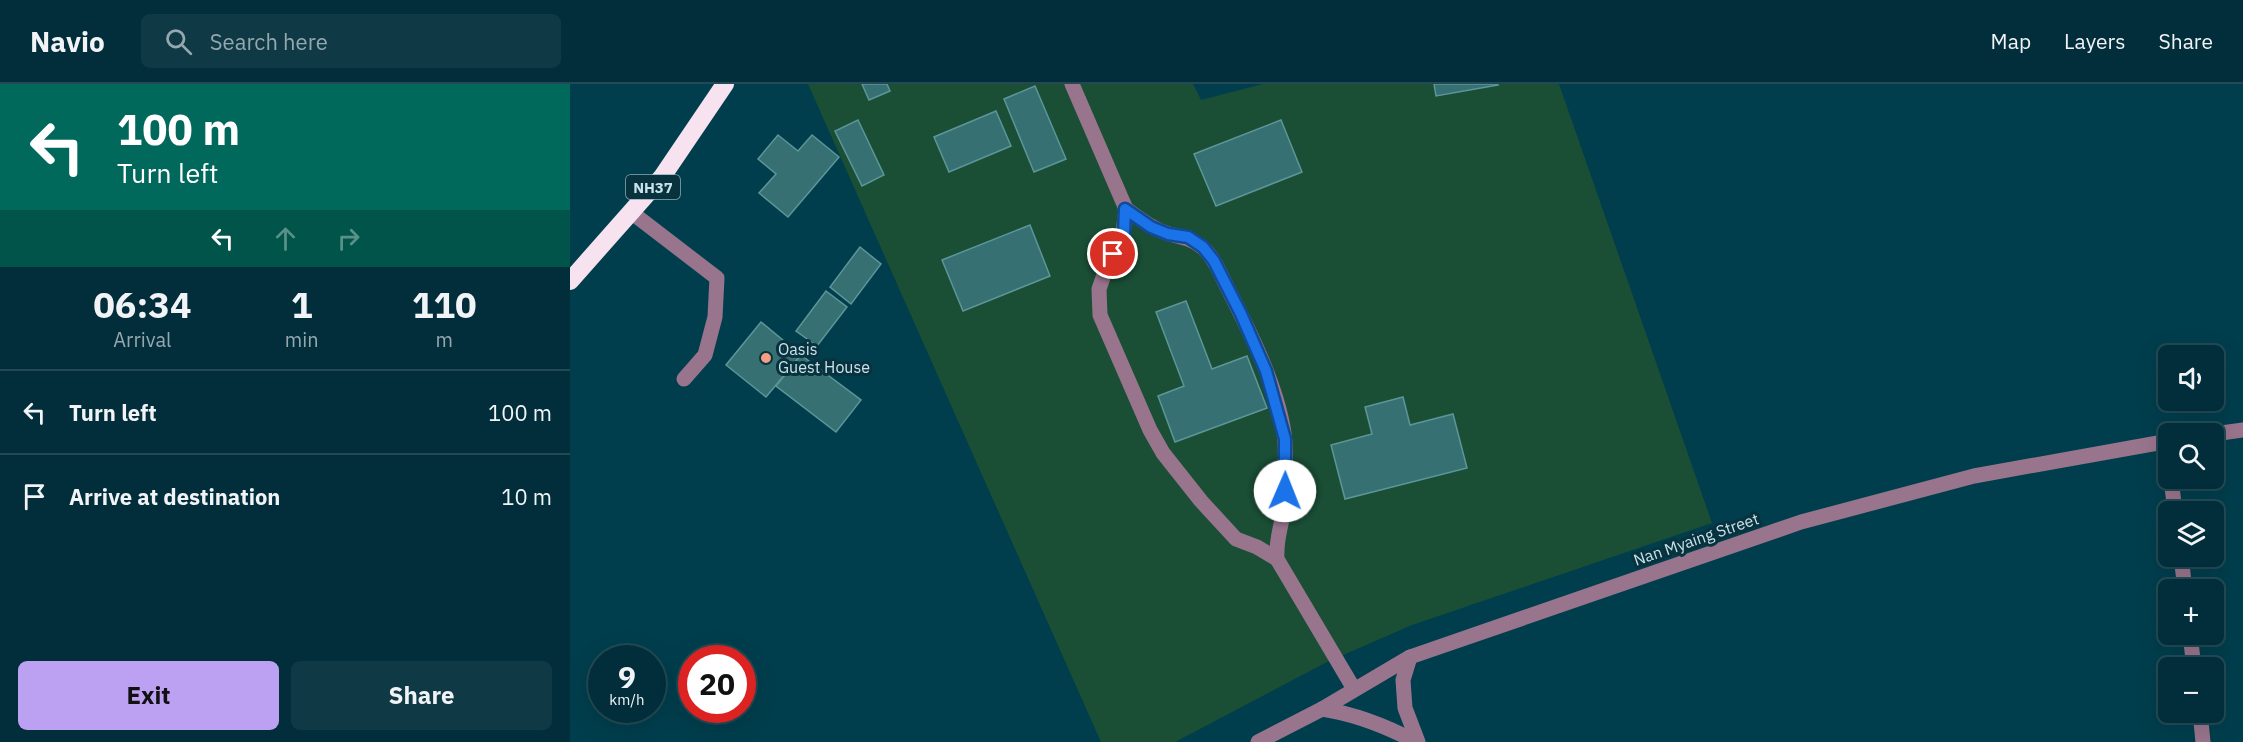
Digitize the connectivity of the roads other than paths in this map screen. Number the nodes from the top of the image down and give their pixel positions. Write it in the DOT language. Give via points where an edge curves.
graph roads {
  1 [pos="724,84"];
  2 [pos="1072,84"];
  3 [pos="1125,209"];
  4 [pos="631,212"];
  5 [pos="570,281"];
  6 [pos="684,379"];
  7 [pos="2243,430"];
  8 [pos="2224,433"];
  9 [pos="2158,444"];
  10 [pos="1277,559"];
  11 [pos="1410,657"];
  12 [pos="1354,689"];
  13 [pos="1322,709"];
  14 [pos="2201,723"];
  15 [pos="1258,742"];
  16 [pos="1417,742"];
  17 [pos="2203,742"];
  1 -- 4 [label="highway, NH37" via="662,177"];
  2 -- 3 [label="street"];
  3 -- 10 [label="street" via="1151,227 1188,237 1203,247 1241,314 1266,371 1285,439 1285,491"];
  3 -- 10 [label="street" via="1124,233 1099,289 1100,315 1163,453 1236,539"];
  4 -- 5 [label="highway, NH37"];
  4 -- 6 [label="street" via="717,278 715,317 705,355"];
  7 -- 8 [label="street"];
  9 -- 11 [label="street, Nan Myaing Street" via="1974,476 1801,522"];
  10 -- 12 [label="street"];
  11 -- 12 [label="street, Nan Myaing Street"];
  11 -- 16 [label="street" via="1403,680 1405,708"];
  12 -- 13 [label="street, Nan Myaing Street"];
  13 -- 15 [label="street, Nan Myaing Street"];
  13 -- 16 [label="street" via="1347,713"];
  14 -- 17 [label="street"];
}
